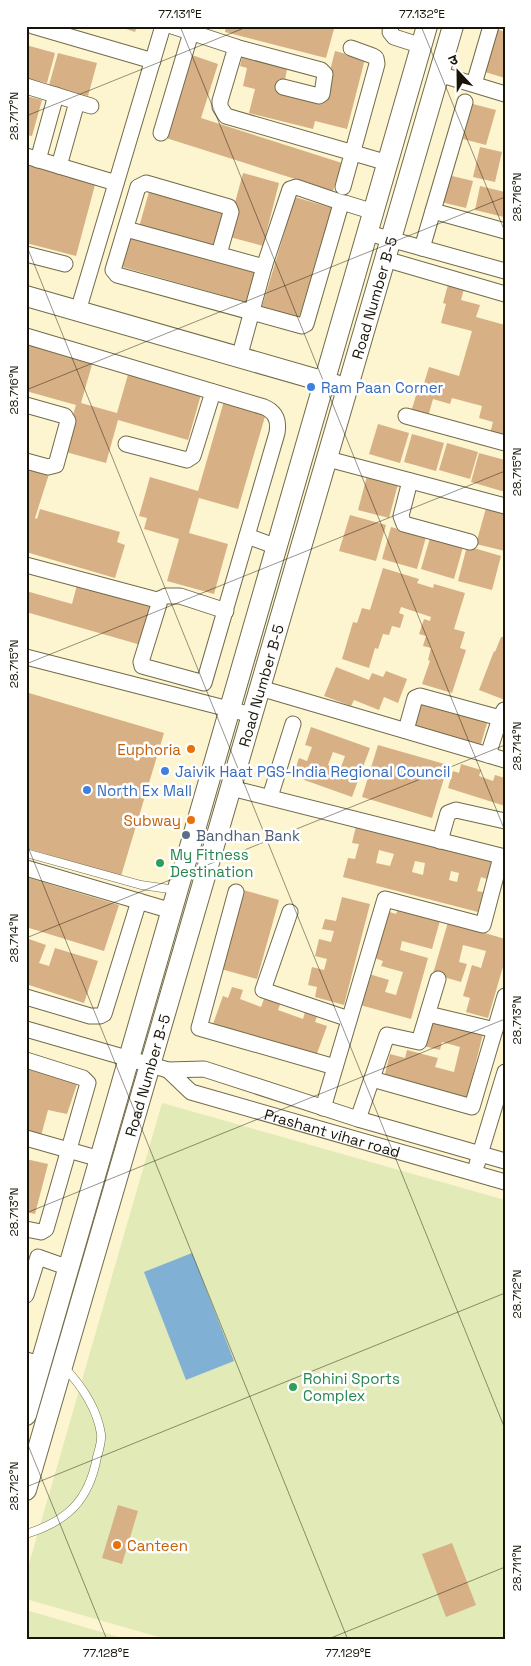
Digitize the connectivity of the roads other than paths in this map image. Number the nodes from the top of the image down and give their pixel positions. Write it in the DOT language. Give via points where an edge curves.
graph roads {
  1 [pos="33,26"];
  2 [pos="163,26"];
  3 [pos="172,26"];
  4 [pos="392,26"];
  5 [pos="427,26"];
  6 [pos="453,26"];
  7 [pos="491,26"];
  8 [pos="192,29"];
  9 [pos="422,46"];
  10 [pos="235,47"];
  11 [pos="351,48"];
  12 [pos="153,61"];
  13 [pos="439,74"];
  14 [pos="474,84"];
  15 [pos="26,86"];
  16 [pos="283,87"];
  17 [pos="505,94"];
  18 [pos="56,95"];
  19 [pos="465,102"];
  20 [pos="161,133"];
  21 [pos="353,153"];
  22 [pos="32,158"];
  23 [pos="388,163"];
  24 [pos="59,166"];
  25 [pos="116,183"];
  26 [pos="342,187"];
  27 [pos="342,203"];
  28 [pos="433,211"];
  29 [pos="374,212"];
  30 [pos="126,229"];
  31 [pos="505,231"];
  32 [pos="368,233"];
  33 [pos="391,240"];
  34 [pos="422,248"];
  35 [pos="26,254"];
  36 [pos="219,254"];
  37 [pos="385,259"];
  38 [pos="65,264"];
  39 [pos="264,267"];
  40 [pos="505,271"];
  41 [pos="505,294"];
  42 [pos="26,296"];
  43 [pos="78,311"];
  44 [pos="252,313"];
  45 [pos="26,336"];
  46 [pos="240,358"];
  47 [pos="325,382"];
  48 [pos="348,388"];
  49 [pos="213,392"];
  50 [pos="26,404"];
  51 [pos="406,416"];
  52 [pos="505,443"];
  53 [pos="126,444"];
  54 [pos="328,459"];
  55 [pos="26,461"];
  56 [pos="410,481"];
  57 [pos="505,506"];
  58 [pos="247,536"];
  59 [pos="470,542"];
  60 [pos="277,547"];
  61 [pos="26,565"];
  62 [pos="157,600"];
  63 [pos="226,611"];
  64 [pos="26,657"];
  65 [pos="260,688"];
  66 [pos="230,710"];
  67 [pos="502,714"];
  68 [pos="252,715"];
  69 [pos="293,724"];
  70 [pos="406,730"];
  71 [pos="488,756"];
  72 [pos="505,760"];
  73 [pos="231,788"];
  74 [pos="270,797"];
  75 [pos="505,821"];
  76 [pos="440,841"];
  77 [pos="26,853"];
  78 [pos="503,857"];
  79 [pos="26,868"];
  80 [pos="178,890"];
  81 [pos="236,892"];
  82 [pos="139,901"];
  83 [pos="172,910"];
  84 [pos="290,912"];
  85 [pos="438,979"];
  86 [pos="26,996"];
  87 [pos="505,996"];
  88 [pos="428,1014"];
  89 [pos="349,1019"];
  90 [pos="26,1029"];
  91 [pos="496,1030"];
  92 [pos="129,1059"];
  93 [pos="26,1060"];
  94 [pos="335,1067"];
  95 [pos="159,1068"];
  96 [pos="505,1072"];
  97 [pos="372,1079"];
  98 [pos="323,1108"];
  99 [pos="358,1119"];
  100 [pos="26,1138"];
  101 [pos="69,1150"];
  102 [pos="480,1154"];
  103 [pos="100,1159"];
  104 [pos="505,1161"];
  105 [pos="475,1174"];
  106 [pos="505,1182"];
  107 [pos="26,1228"];
  108 [pos="32,1256"];
  109 [pos="69,1268"];
  110 [pos="26,1295"];
  111 [pos="34,1362"];
  112 [pos="62,1366"];
  113 [pos="27,1412"];
  114 [pos="26,1490"];
  115 [pos="26,1534"];
  1 -- 12 [label="street"];
  2 -- 12 [label="street"];
  3 -- 8 [label="street"];
  4 -- 9 [label="street" via="394,37"];
  5 -- 9 [label="street"];
  6 -- 13 [label="street, Road Number B-5"];
  7 -- 14 [label="street"];
  8 -- 10 [label="street"];
  8 -- 20 [label="street"];
  9 -- 23 [label="street"];
  10 -- 16 [label="street" via="322,70 325,74 322,94 318,96"];
  10 -- 21 [label="street" via="220,101 226,116"];
  11 -- 21 [label="street" via="373,56 377,61"];
  12 -- 25 [label="street"];
  13 -- 14 [label="street"];
  13 -- 33 [label="street, Road Number B-5"];
  14 -- 17 [label="street"];
  15 -- 18 [label="street"];
  18 -- 22 [label="street"];
  18 -- 24 [label="street" via="84,104"];
  19 -- 28 [label="street"];
  21 -- 23 [label="street"];
  21 -- 26 [label="street"];
  22 -- 24 [label="street"];
  23 -- 29 [label="street"];
  24 -- 25 [label="street"];
  25 -- 43 [label="street"];
  27 -- 29 [label="street"];
  27 -- 39 [label="street" via="296,187 290,188"];
  27 -- 44 [label="street" via="306,324 298,327"];
  28 -- 31 [label="street"];
  28 -- 34 [label="street"];
  29 -- 32 [label="street"];
  30 -- 36 [label="street"];
  30 -- 36 [label="street" via="138,187 146,183 229,207 231,212"];
  30 -- 44 [label="street" via="114,273"];
  32 -- 33 [label="street"];
  32 -- 47 [label="street"];
  33 -- 34 [label="street"];
  33 -- 37 [label="street, Road Number B-5"];
  34 -- 40 [label="street"];
  35 -- 38 [label="street"];
  36 -- 39 [label="street"];
  37 -- 41 [label="street"];
  37 -- 48 [label="street, Road Number B-5"];
  39 -- 44 [label="street"];
  42 -- 43 [label="street"];
  43 -- 46 [label="street"];
  44 -- 46 [label="street"];
  45 -- 49 [label="street"];
  46 -- 47 [label="street"];
  47 -- 48 [label="street"];
  47 -- 60 [label="street"];
  48 -- 54 [label="street, Road Number B-5"];
  49 -- 53 [label="street" via="190,459"];
  49 -- 58 [label="street" via="269,409 278,422"];
  50 -- 55 [label="street" via="65,416 68,421 56,465 48,467"];
  51 -- 52 [label="street"];
  54 -- 56 [label="street"];
  54 -- 65 [label="street, Road Number B-5"];
  56 -- 57 [label="street"];
  56 -- 59 [label="street" via="401,516 404,524"];
  58 -- 60 [label="street"];
  58 -- 63 [label="street"];
  60 -- 66 [label="street"];
  61 -- 62 [label="street"];
  62 -- 63 [label="street" via="180,596"];
  62 -- 63 [label="street" via="159,604 142,666 202,683 206,681"];
  64 -- 66 [label="street"];
  65 -- 68 [label="street, Road Number B-5"];
  65 -- 70 [label="street"];
  66 -- 68 [label="street"];
  66 -- 80 [label="street"];
  67 -- 70 [label="street" via="420,696 415,698"];
  67 -- 71 [label="street"];
  68 -- 73 [label="street, Road Number B-5"];
  69 -- 74 [label="street"];
  70 -- 71 [label="street"];
  71 -- 72 [label="street"];
  73 -- 74 [label="street"];
  73 -- 95 [label="street, Road Number B-5"];
  74 -- 76 [label="street"];
  75 -- 76 [label="street" via="451,811"];
  76 -- 78 [label="street"];
  77 -- 80 [label="lane" via="141,886"];
  78 -- 89 [label="street" via="484,925 385,899"];
  79 -- 82 [label="street"];
  80 -- 83 [label="street"];
  81 -- 94 [label="street" via="199,1028"];
  82 -- 83 [label="street"];
  82 -- 86 [label="street" via="104,1014 90,1016"];
  83 -- 92 [label="street"];
  84 -- 89 [label="street" via="263,990"];
  85 -- 88 [label="street"];
  87 -- 91 [label="street"];
  88 -- 91 [label="street"];
  88 -- 97 [label="street" via="419,1042 387,1035"];
  89 -- 94 [label="street"];
  90 -- 92 [label="street, Prashant vihar road"];
  91 -- 97 [label="street" via="472,1107"];
  92 -- 95 [label="street, Prashant vihar road"];
  92 -- 103 [label="street"];
  93 -- 101 [label="street" via="83,1078 88,1083"];
  94 -- 98 [label="street"];
  95 -- 98 [label="street, Prashant vihar road" via="204,1068"];
  95 -- 105 [label="street, Prashant vihar road" via="191,1092"];
  95 -- 112 [label="street, Road Number B-5"];
  96 -- 102 [label="street"];
  97 -- 99 [label="street"];
  98 -- 99 [label="street, Prashant vihar road"];
  99 -- 102 [label="street, Prashant vihar road"];
  100 -- 101 [label="street"];
  101 -- 103 [label="street"];
  101 -- 107 [label="street" via="46,1229 41,1232"];
  102 -- 104 [label="street, Prashant vihar road"];
  102 -- 105 [label="street"];
  103 -- 109 [label="street"];
  105 -- 106 [label="street, Prashant vihar road"];
  108 -- 109 [label="street"];
  108 -- 110 [label="street"];
  109 -- 111 [label="street"];
  111 -- 113 [label="street"];
  112 -- 114 [label="street, Road Number B-5"];
  112 -- 115 [label="lane" via="79,1383 94,1410 101,1436 95,1468 81,1500 64,1518"];
}
